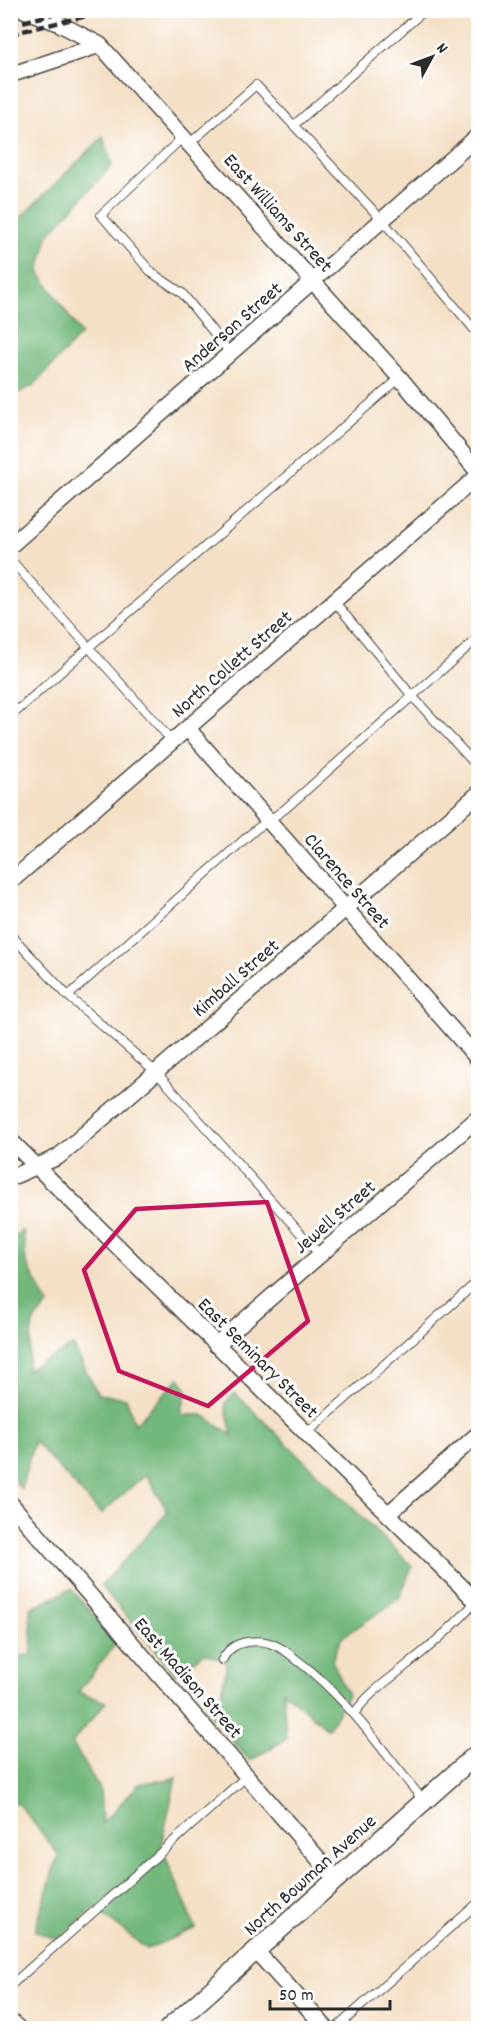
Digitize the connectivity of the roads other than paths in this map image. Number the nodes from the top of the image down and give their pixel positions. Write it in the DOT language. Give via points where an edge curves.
graph roads {
  1 [pos="24,10"];
  2 [pos="425,10"];
  3 [pos="100,45"];
  4 [pos="10,75"];
  5 [pos="294,125"];
  6 [pos="478,136"];
  7 [pos="187,140"];
  8 [pos="383,221"];
  9 [pos="313,283"];
  10 [pos="478,334"];
  11 [pos="231,354"];
  12 [pos="400,378"];
  13 [pos="478,474"];
  14 [pos="10,546"];
  15 [pos="10,559"];
  16 [pos="334,601"];
  17 [pos="478,638"];
  18 [pos="89,647"];
  19 [pos="412,696"];
  20 [pos="10,717"];
  21 [pos="188,729"];
  22 [pos="173,742"];
  23 [pos="478,767"];
  24 [pos="478,794"];
  25 [pos="267,820"];
  26 [pos="10,882"];
  27 [pos="346,909"];
  28 [pos="10,934"];
  29 [pos="68,996"];
  30 [pos="478,1059"];
  31 [pos="156,1073"];
  32 [pos="478,1118"];
  33 [pos="10,1140"];
  34 [pos="37,1166"];
  35 [pos="10,1178"];
  36 [pos="320,1256"];
  37 [pos="478,1281"];
  38 [pos="216,1345"];
  39 [pos="306,1434"];
  40 [pos="478,1434"];
  41 [pos="10,1503"];
  42 [pos="388,1514"];
  43 [pos="478,1601"];
  44 [pos="222,1660"];
  45 [pos="354,1714"];
  46 [pos="478,1753"];
  47 [pos="247,1776"];
  48 [pos="424,1802"];
  49 [pos="336,1879"];
  50 [pos="478,1903"];
  51 [pos="256,1951"];
  52 [pos="10,1986"];
  53 [pos="10,2021"];
  54 [pos="18,2028"];
  55 [pos="169,2028"];
  56 [pos="326,2028"];
  57 [pos="336,2028"];
  1 -- 3 [label="street, East Williams Street"];
  2 -- 5 [label="lane"];
  3 -- 4 [label="street"];
  3 -- 7 [label="street, East Williams Street"];
  5 -- 7 [label="lane" via="256,85"];
  5 -- 8 [label="lane"];
  6 -- 8 [label="street, Anderson Street"];
  7 -- 9 [label="street, East Williams Street"];
  7 -- 11 [label="lane" via="101,215 152,273 182,293"];
  8 -- 9 [label="street, Anderson Street"];
  8 -- 10 [label="lane"];
  9 -- 11 [label="street, Anderson Street"];
  9 -- 12 [label="street, East Williams Street"];
  11 -- 14 [label="street, Anderson Street"];
  12 -- 13 [label="street, East Williams Street"];
  12 -- 18 [label="lane"];
  13 -- 16 [label="street, North Collett Street"];
  15 -- 18 [label="lane"];
  16 -- 19 [label="lane"];
  16 -- 21 [label="street, North Collett Street"];
  17 -- 19 [label="lane"];
  18 -- 20 [label="lane"];
  18 -- 22 [label="lane"];
  19 -- 23 [label="lane"];
  19 -- 25 [label="lane" via="285,809"];
  21 -- 22 [label="street, North Collett Street"];
  21 -- 25 [label="street, Clarence Street"];
  22 -- 26 [label="street, North Collett Street"];
  24 -- 27 [label="street, Kimball Street"];
  25 -- 27 [label="street, Clarence Street"];
  25 -- 29 [label="lane"];
  27 -- 30 [label="street, Clarence Street"];
  27 -- 31 [label="street, Kimball Street"];
  28 -- 29 [label="lane"];
  29 -- 31 [label="lane"];
  31 -- 34 [label="street, Kimball Street" via="58,1157"];
  31 -- 36 [label="lane"];
  32 -- 36 [label="street, Jewell Street"];
  33 -- 34 [label="street, East Seminary Street"];
  34 -- 35 [label="street, Kimball Street"];
  34 -- 38 [label="street, East Seminary Street"];
  36 -- 38 [label="street, Jewell Street"];
  37 -- 39 [label="lane"];
  38 -- 39 [label="street, East Seminary Street"];
  39 -- 42 [label="street, East Seminary Street"];
  40 -- 42 [label="street"];
  41 -- 47 [label="street, East Madison Street"];
  42 -- 43 [label="street, East Seminary Street"];
  43 -- 45 [label="lane" via="363,1700"];
  44 -- 45 [label="lane" via="227,1650 242,1643 270,1643 309,1669"];
  45 -- 48 [label="lane"];
  46 -- 48 [label="street, North Bowman Avenue"];
  47 -- 49 [label="street, East Madison Street"];
  47 -- 52 [label="lane"];
  48 -- 49 [label="street, North Bowman Avenue"];
  49 -- 51 [label="street, North Bowman Avenue"];
  50 -- 57 [label="lane"];
  51 -- 55 [label="street, North Bowman Avenue"];
  51 -- 56 [label="street"];
  53 -- 54 [label="street"];
}
